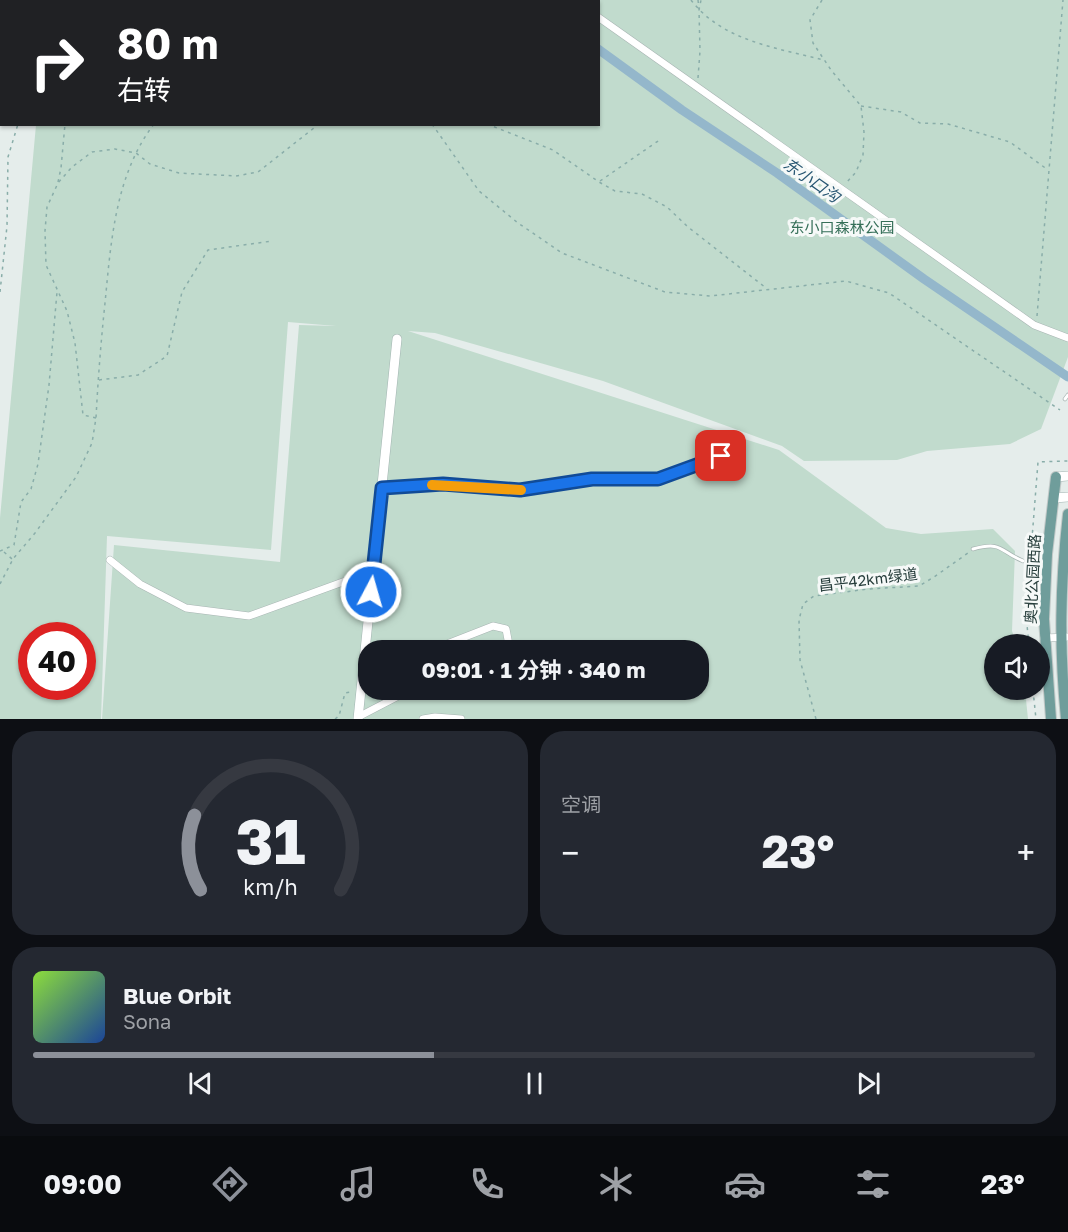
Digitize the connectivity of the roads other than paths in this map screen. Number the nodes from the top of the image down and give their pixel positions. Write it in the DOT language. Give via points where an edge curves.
graph roads {
  1 [pos="600,18"];
  2 [pos="1068,338"];
  3 [pos="397,339"];
  4 [pos="1068,395"];
  5 [pos="1065,399"];
  6 [pos="721,456"];
  7 [pos="1068,476"];
  8 [pos="1056,477"];
  9 [pos="382,488"];
  10 [pos="1068,497"];
  11 [pos="1054,498"];
  12 [pos="1068,514"];
  13 [pos="973,549"];
  14 [pos="110,560"];
  15 [pos="1023,561"];
  16 [pos="373,571"];
  17 [pos="1044,634"];
  18 [pos="1064,637"];
  19 [pos="368,640"];
  20 [pos="457,640"];
  21 [pos="508,640"];
  22 [pos="359,700"];
  23 [pos="389,700"];
  24 [pos="1049,700"];
  25 [pos="358,718"];
  26 [pos="423,719"];
  27 [pos="461,719"];
  28 [pos="1051,719"];
  29 [pos="1066,719"];
  1 -- 2 [label="street" via="1034,325"];
  3 -- 9 [label="street"];
  4 -- 5 [label="lane"];
  6 -- 9 [label="street" via="658,479 592,479 520,490 443,484"];
  7 -- 8 [label="street"];
  8 -- 11 [label="main road, 奥北公园西路"];
  9 -- 16 [label="street"];
  10 -- 11 [label="street"];
  11 -- 17 [label="main road, 奥北公园西路"];
  12 -- 18 [label="main road, 奥北公园西路" via="1062,576"];
  13 -- 15 [label="lane" via="990,545"];
  14 -- 16 [label="street" via="140,584 186,608 249,616"];
  16 -- 19 [label="street"];
  18 -- 29 [label="main road, 奥北公园西路"];
  20 -- 21 [label="street" via="493,626 506,629"];
  22 -- 25 [label="street"];
  23 -- 25 [label="street"];
  24 -- 28 [label="main road, 奥北公园西路"];
  26 -- 27 [label="street"];
}
